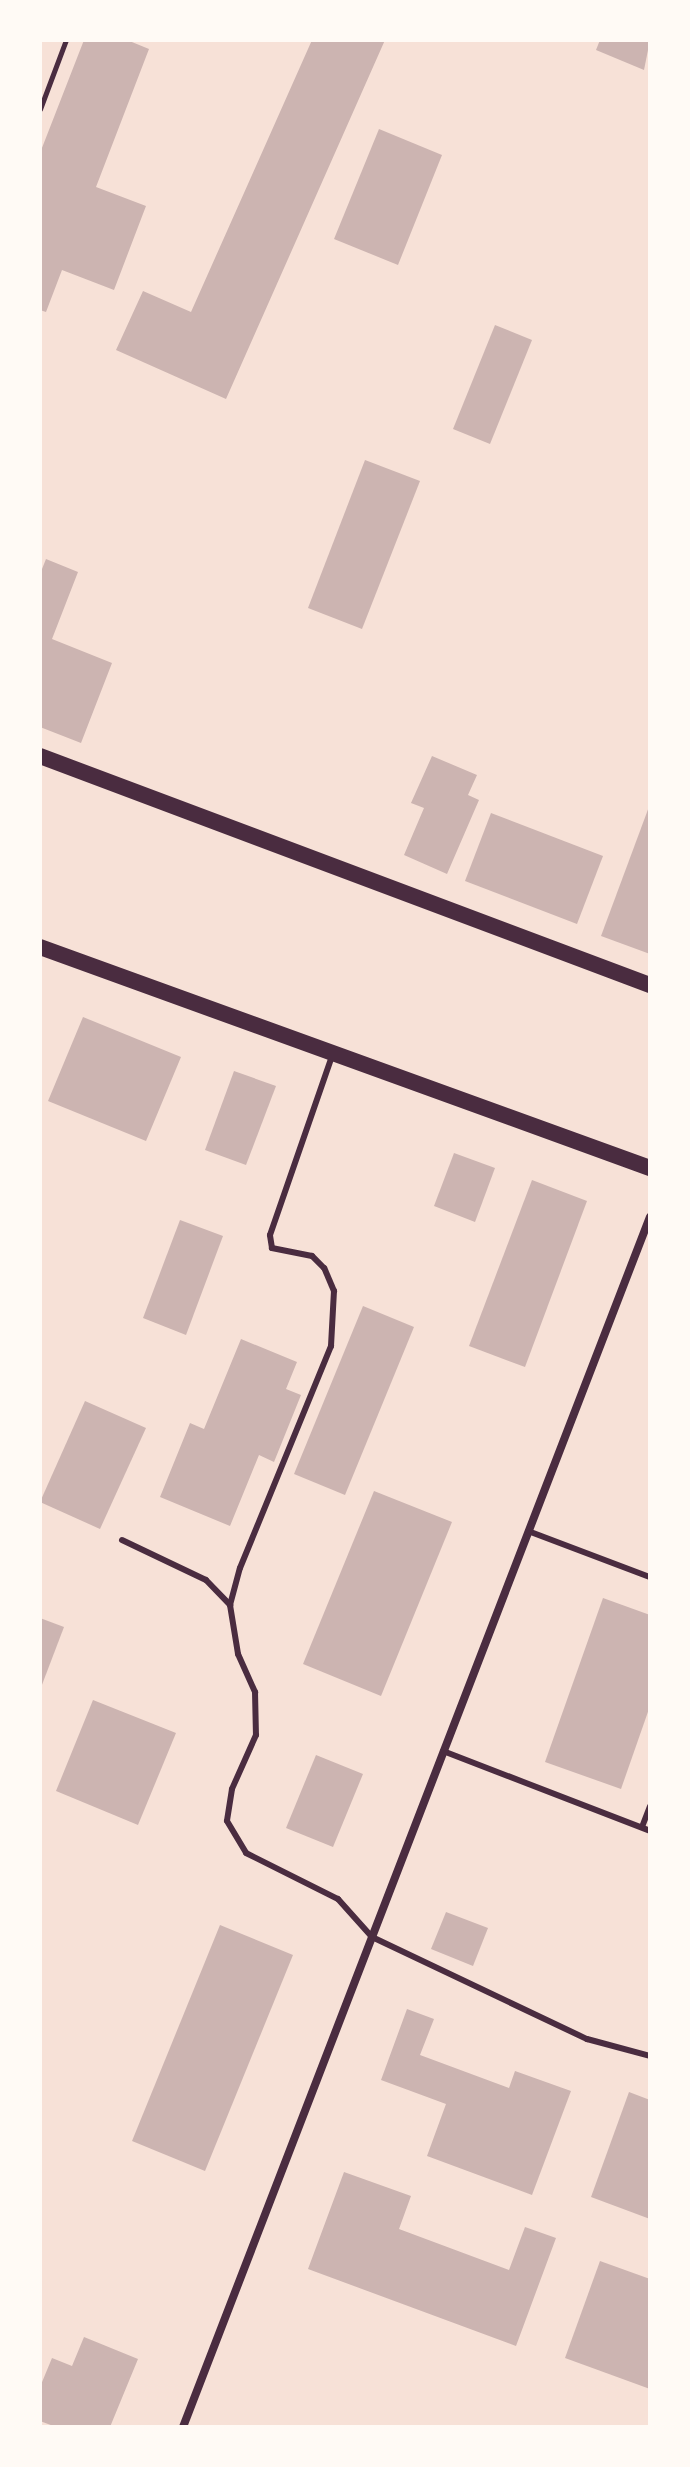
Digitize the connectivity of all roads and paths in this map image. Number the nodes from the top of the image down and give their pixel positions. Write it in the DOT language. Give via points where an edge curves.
graph roads {
  1 [pos="66,40"];
  2 [pos="40,109"];
  3 [pos="40,756"];
  4 [pos="40,947"];
  5 [pos="650,985"];
  6 [pos="333,1053"];
  7 [pos="650,1168"];
  8 [pos="650,1217"];
  9 [pos="528,1531"];
  10 [pos="122,1540"];
  11 [pos="650,1577"];
  12 [pos="230,1605"];
  13 [pos="443,1751"];
  14 [pos="650,1806"];
  15 [pos="642,1827"];
  16 [pos="650,1831"];
  17 [pos="372,1937"];
  18 [pos="650,2056"];
  19 [pos="183,2427"];
  1 -- 2 [label="path"];
  3 -- 5 [label="main road"];
  4 -- 6 [label="main road"];
  6 -- 7 [label="main road"];
  6 -- 12 [label="lane" via="270,1235 272,1248 312,1256 324,1268 334,1291 331,1346 240,1568"];
  8 -- 9 [label="street"];
  9 -- 11 [label="lane"];
  9 -- 13 [label="street"];
  10 -- 12 [label="lane" via="206,1580"];
  12 -- 17 [label="lane" via="238,1654 255,1692 256,1735 232,1789 227,1821 246,1853 338,1899"];
  13 -- 15 [label="lane"];
  13 -- 17 [label="street"];
  14 -- 15 [label="lane"];
  15 -- 16 [label="lane"];
  17 -- 18 [label="lane" via="587,2039"];
  17 -- 19 [label="street"];
}
